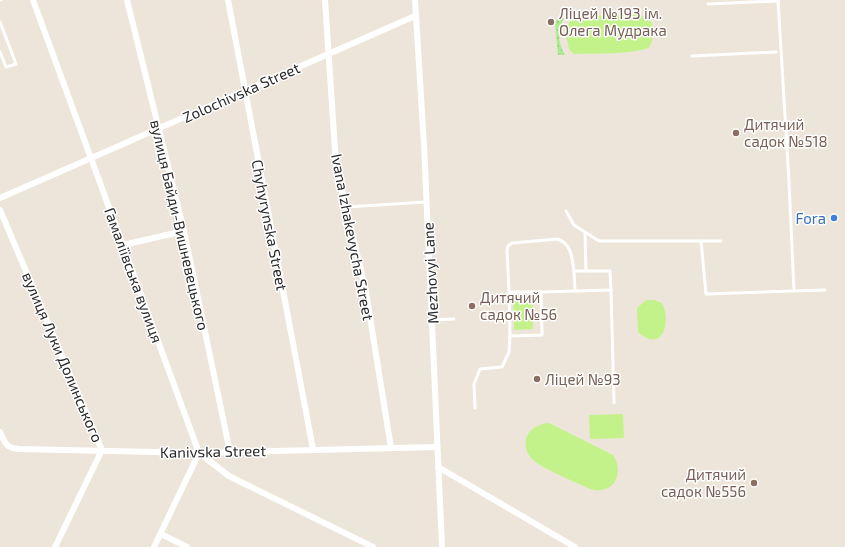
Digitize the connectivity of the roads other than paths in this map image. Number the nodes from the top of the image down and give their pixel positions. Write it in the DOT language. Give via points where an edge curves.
graph roads {
  1 [pos="33,0"];
  2 [pos="127,0"];
  3 [pos="228,0"];
  4 [pos="325,0"];
  5 [pos="416,0"];
  6 [pos="778,0"];
  7 [pos="708,4"];
  8 [pos="416,16"];
  9 [pos="0,22"];
  10 [pos="0,52"];
  11 [pos="776,52"];
  12 [pos="329,54"];
  13 [pos="692,56"];
  14 [pos="244,90"];
  15 [pos="158,129"];
  16 [pos="92,158"];
  17 [pos="0,198"];
  18 [pos="427,202"];
  19 [pos="346,207"];
  20 [pos="0,210"];
  21 [pos="566,211"];
  22 [pos="184,231"];
  23 [pos="585,233"];
  24 [pos="721,241"];
  25 [pos="701,242"];
  26 [pos="123,245"];
  27 [pos="574,271"];
  28 [pos="586,271"];
  29 [pos="611,290"];
  30 [pos="825,290"];
  31 [pos="575,291"];
  32 [pos="509,292"];
  33 [pos="541,292"];
  34 [pos="794,292"];
  35 [pos="454,319"];
  36 [pos="432,320"];
  37 [pos="510,336"];
  38 [pos="614,403"];
  39 [pos="475,408"];
  40 [pos="0,432"];
  41 [pos="437,447"];
  42 [pos="391,448"];
  43 [pos="313,449"];
  44 [pos="102,450"];
  45 [pos="230,452"];
  46 [pos="199,453"];
  47 [pos="438,467"];
  48 [pos="161,534"];
  49 [pos="55,547"];
  50 [pos="154,547"];
  51 [pos="187,547"];
  52 [pos="373,547"];
  53 [pos="442,547"];
  54 [pos="575,547"];
  1 -- 16 [label="street, Гамаліївська вулиця"];
  2 -- 15 [label="street, вулиця Байди-Вишневецького"];
  3 -- 14 [label="street, Chyhyrynska Street"];
  4 -- 12 [label="street, Ivana Izhakevycha Street"];
  5 -- 8 [label="street, Mezhovyi Lane"];
  6 -- 7 [label="lane"];
  6 -- 34 [label="lane"];
  8 -- 12 [label="street, Zolochivska Street"];
  8 -- 18 [label="street, Mezhovyi Lane"];
  9 -- 10 [label="lane" via="16,64 6,67"];
  11 -- 13 [label="lane"];
  12 -- 14 [label="street, Zolochivska Street"];
  12 -- 19 [label="street, Ivana Izhakevycha Street" via="336,165"];
  14 -- 15 [label="street, Zolochivska Street"];
  14 -- 43 [label="street, Chyhyrynska Street"];
  15 -- 16 [label="street, Zolochivska Street"];
  15 -- 22 [label="street, вулиця Байди-Вишневецького"];
  16 -- 17 [label="street, Zolochivska Street"];
  16 -- 26 [label="street, Гамаліївська вулиця"];
  18 -- 19 [label="lane"];
  18 -- 36 [label="street, Mezhovyi Lane"];
  19 -- 42 [label="street, Ivana Izhakevycha Street" via="366,292"];
  20 -- 44 [label="street, вулиця Луки Долинського"];
  21 -- 23 [label="lane" via="574,224"];
  22 -- 26 [label="street"];
  22 -- 45 [label="street, вулиця Байди-Вишневецького"];
  23 -- 25 [label="lane" via="599,241"];
  23 -- 28 [label="lane"];
  24 -- 25 [label="lane"];
  25 -- 34 [label="lane" via="706,294"];
  26 -- 46 [label="street, Гамаліївська вулиця"];
  27 -- 28 [label="lane"];
  27 -- 31 [label="lane"];
  27 -- 32 [label="lane" via="570,250 563,241 558,239 512,243 507,250"];
  28 -- 29 [label="lane" via="610,271"];
  29 -- 31 [label="lane"];
  29 -- 38 [label="lane"];
  30 -- 34 [label="lane"];
  31 -- 33 [label="lane"];
  32 -- 33 [label="lane"];
  32 -- 37 [label="lane"];
  33 -- 37 [label="lane" via="542,334"];
  35 -- 36 [label="lane"];
  36 -- 41 [label="street, Mezhovyi Lane"];
  37 -- 39 [label="lane" via="509,352 502,367 480,369 474,384"];
  40 -- 44 [label="street, Kanivska Street" via="9,448"];
  41 -- 42 [label="street, Kanivska Street"];
  41 -- 47 [label="street, Mezhovyi Lane"];
  42 -- 43 [label="street, Kanivska Street"];
  43 -- 45 [label="street, Kanivska Street"];
  44 -- 46 [label="street, Kanivska Street"];
  44 -- 49 [label="street, вулиця Луки Долинського"];
  45 -- 46 [label="street, Kanivska Street"];
  46 -- 48 [label="street"];
  46 -- 52 [label="street" via="229,476"];
  47 -- 53 [label="street, Mezhovyi Lane"];
  47 -- 54 [label="street"];
  48 -- 50 [label="street"];
  48 -- 51 [label="street"];
}
